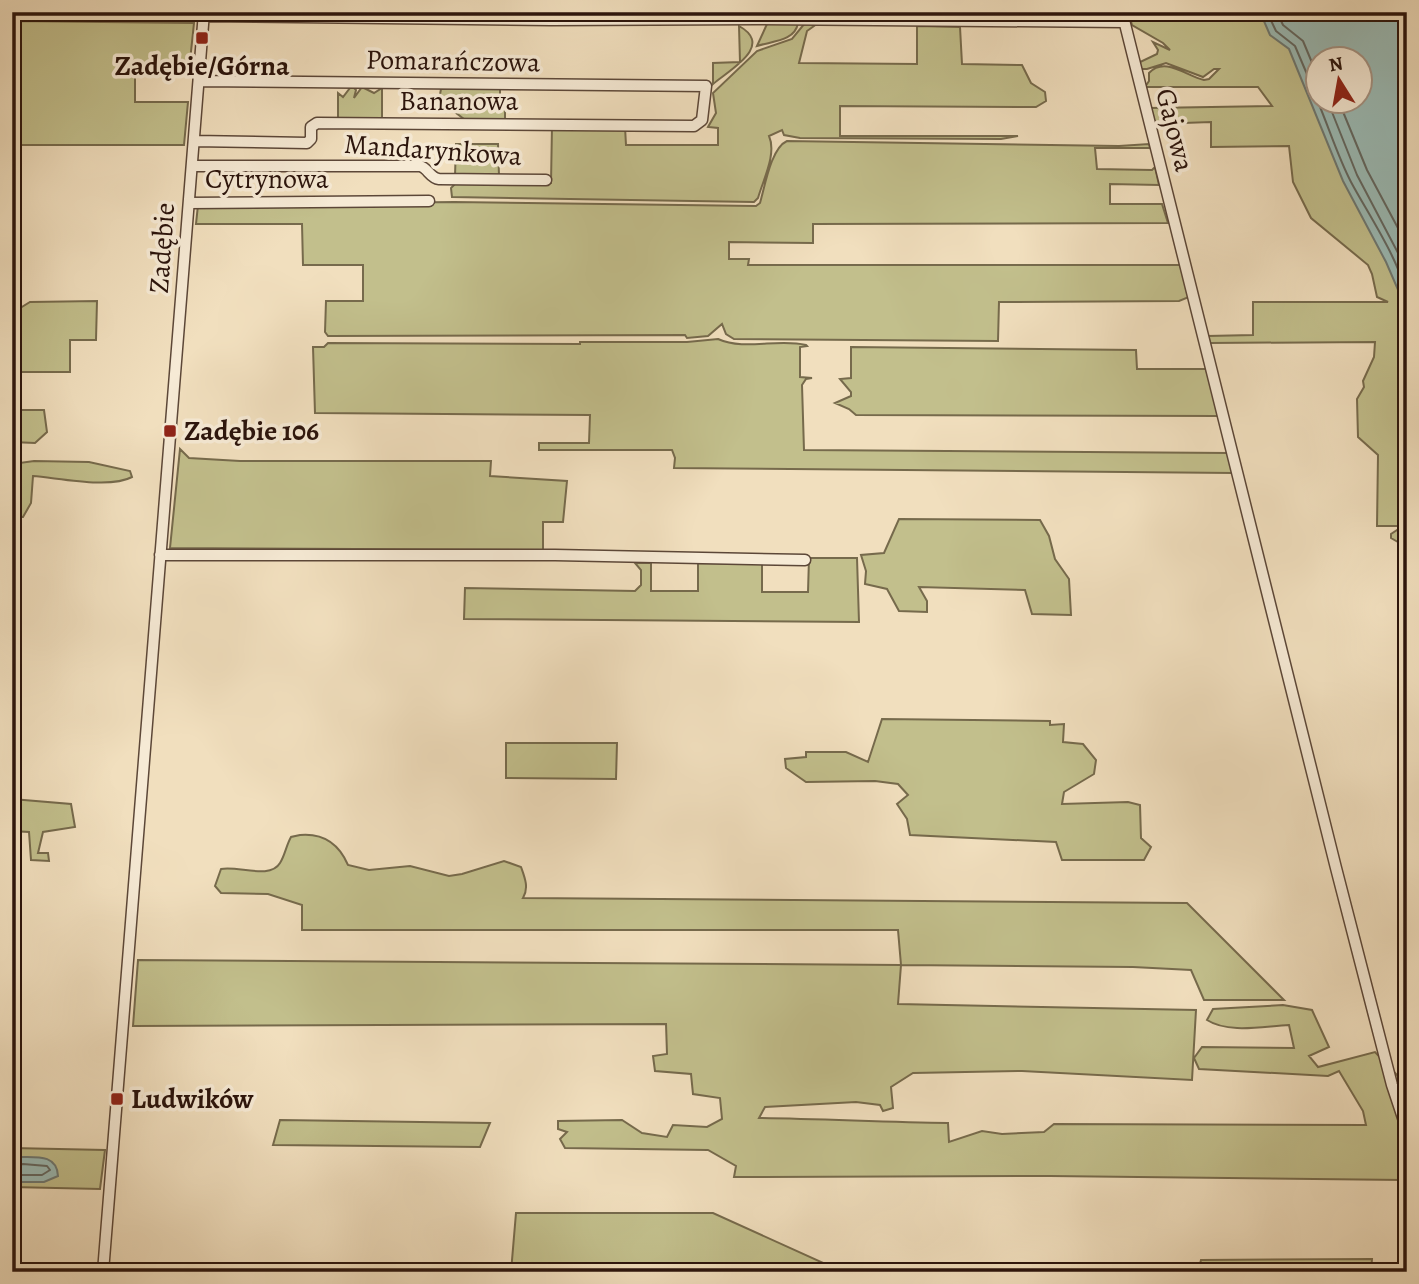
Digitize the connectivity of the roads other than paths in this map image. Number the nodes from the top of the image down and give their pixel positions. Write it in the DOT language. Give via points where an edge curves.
graph roads {
  1 [pos="204,14"];
  2 [pos="1123,17"];
  3 [pos="199,81"];
  4 [pos="706,86"];
  5 [pos="194,141"];
  6 [pos="192,166"];
  7 [pos="546,180"];
  8 [pos="429,201"];
  9 [pos="189,203"];
  10 [pos="160,555"];
  11 [pos="805,560"];
  12 [pos="1407,1130"];
  13 [pos="103,1272"];
  14 [pos="110,1272"];
  1 -- 2 [label="street" via="551,20"];
  1 -- 3 [label="street, Zadębie"];
  2 -- 12 [label="street, Gajowa" via="1346,909"];
  3 -- 4 [label="street, Pomarańczowa"];
  3 -- 5 [label="street, Zadębie"];
  4 -- 5 [label="street, Bananowa" via="702,120 694,126 317,123 311,127 307,143"];
  5 -- 6 [label="street, Zadębie"];
  6 -- 7 [label="street, Mandarynkowa" via="420,166 439,179"];
  6 -- 9 [label="street, Zadębie"];
  8 -- 9 [label="street, Cytrynowa"];
  9 -- 10 [label="street, Zadębie"];
  10 -- 11 [label="street"];
  10 -- 13 [label="street, Zadębie"];
  13 -- 14 [label="street"];
}
